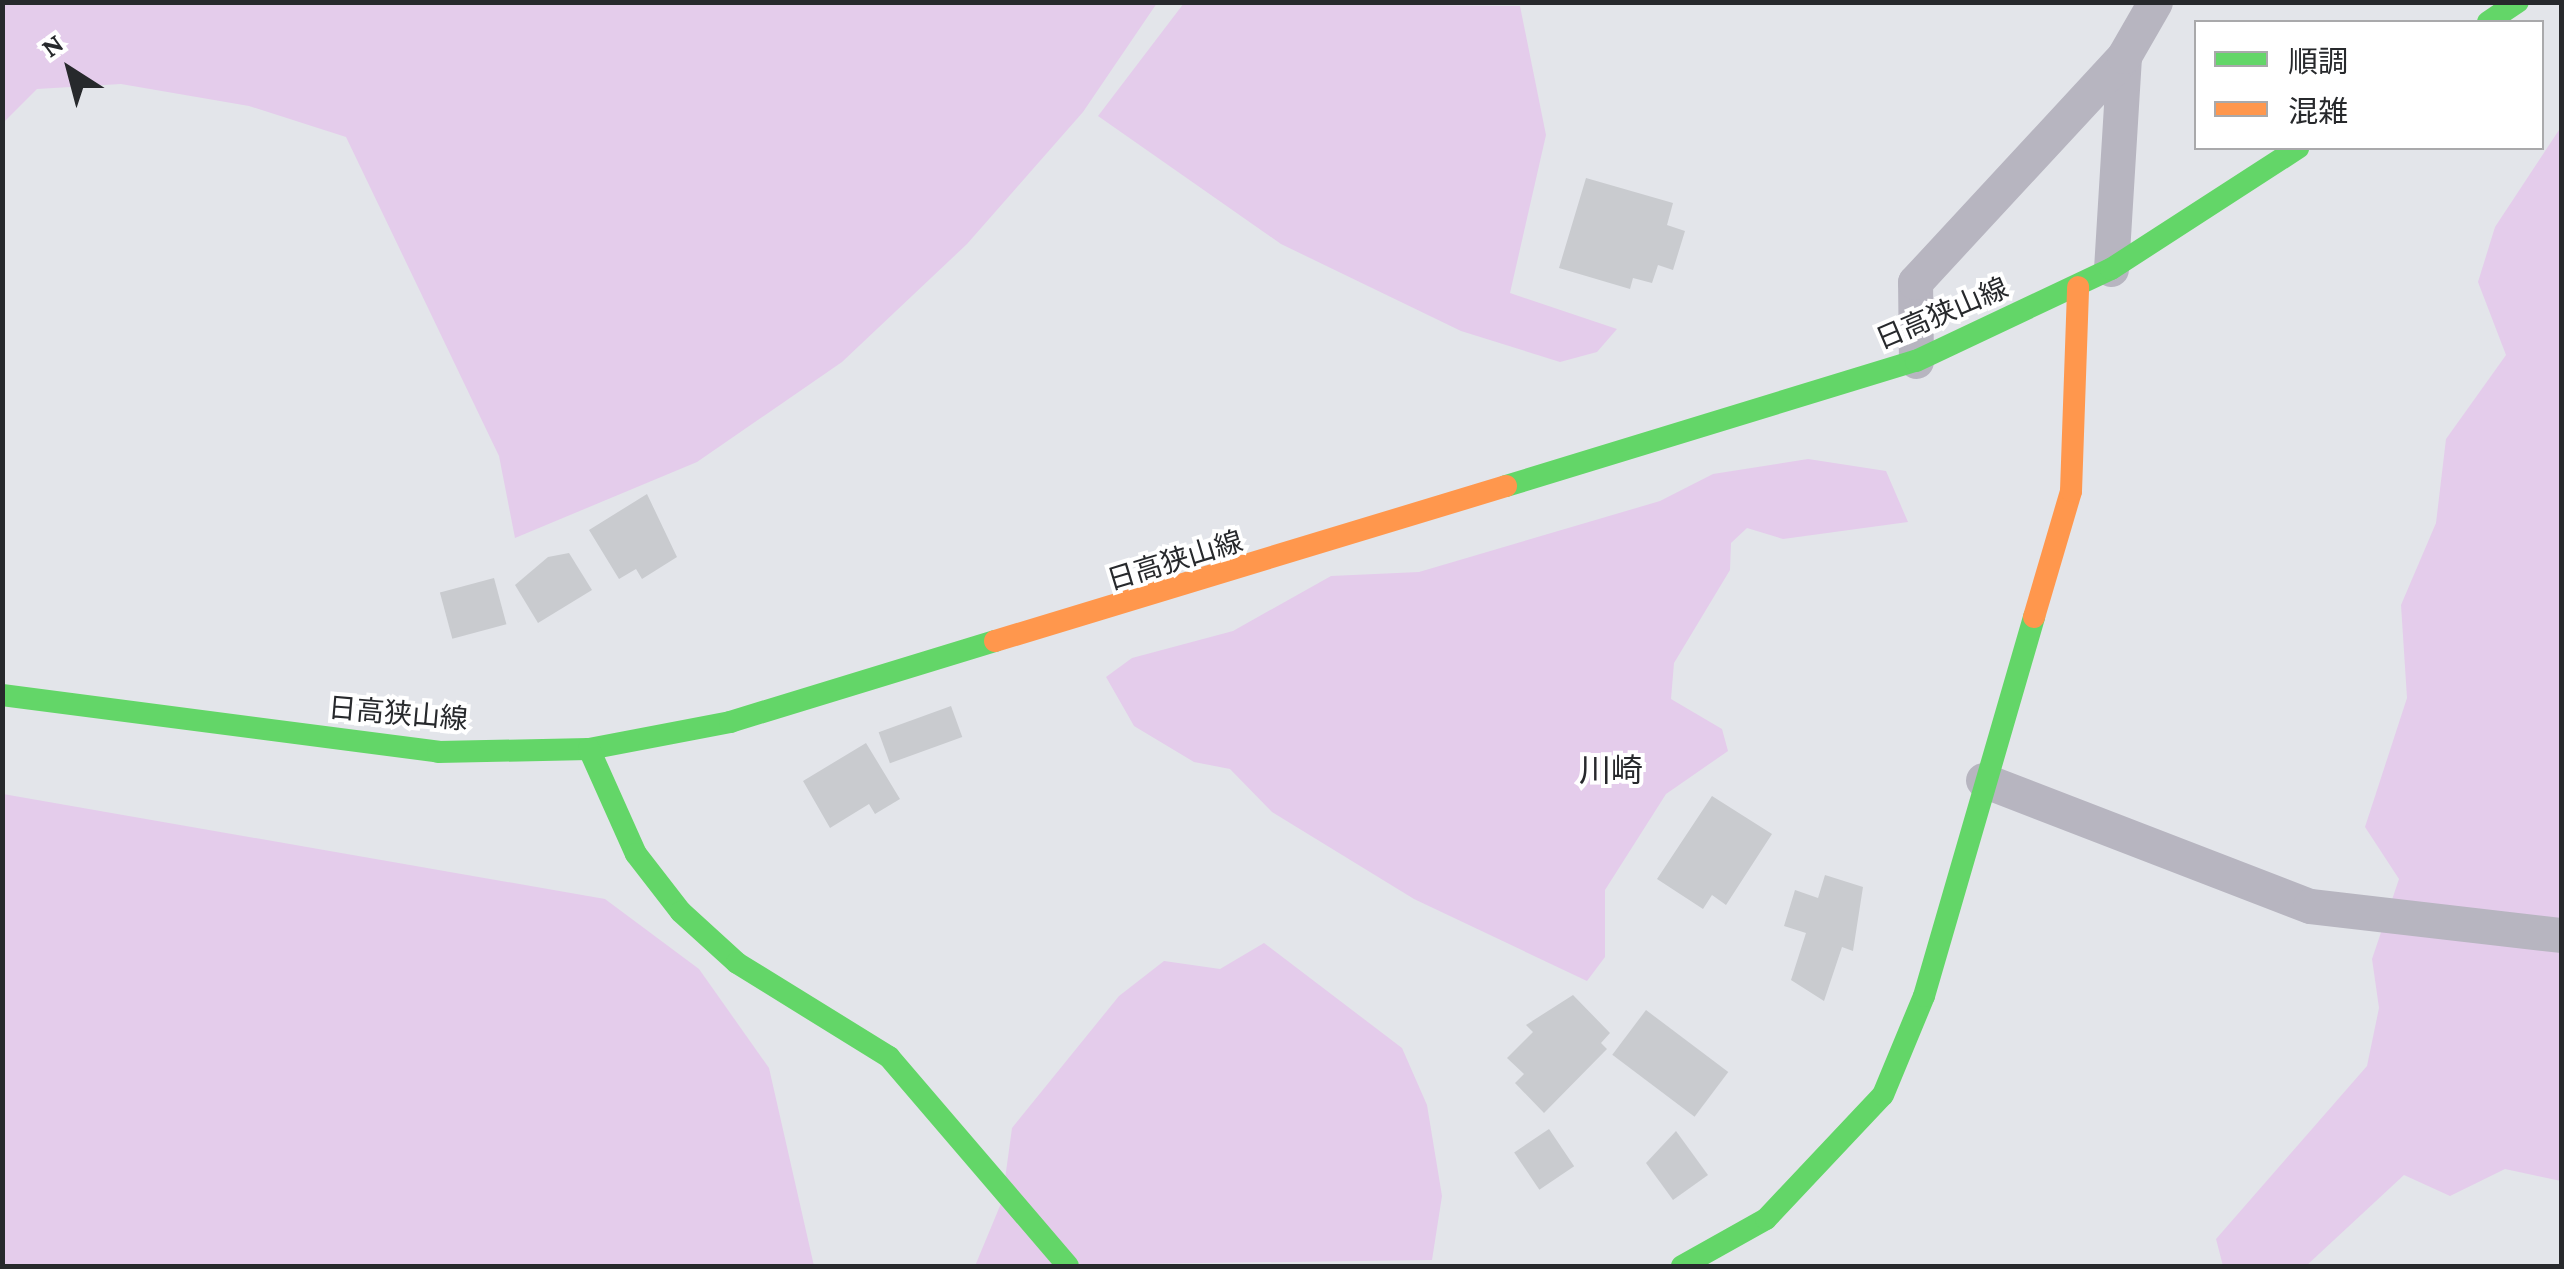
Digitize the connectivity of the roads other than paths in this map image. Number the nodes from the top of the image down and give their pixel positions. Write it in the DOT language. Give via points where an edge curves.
graph roads {
  1 [pos="2155,2"];
  2 [pos="2518,2"];
  3 [pos="2491,20"];
  4 [pos="2124,56"];
  5 [pos="2295,150"];
  6 [pos="2111,269"];
  7 [pos="2078,287"];
  8 [pos="1916,361"];
  9 [pos="2,696"];
  10 [pos="589,748"];
  11 [pos="1983,780"];
  12 [pos="2562,935"];
  13 [pos="1068,1266"];
  14 [pos="1682,1266"];
  1 -- 4 [label="street"];
  2 -- 3 [label="main road"];
  4 -- 6 [label="street"];
  4 -- 8 [label="street" via="1915,282"];
  5 -- 6 [label="main road, 日高狭山線"];
  6 -- 7 [label="main road, 日高狭山線"];
  7 -- 8 [label="main road, 日高狭山線"];
  7 -- 11 [label="main road" via="2072,492"];
  8 -- 10 [label="main road, 日高狭山線" via="904,674"];
  9 -- 10 [label="main road, 日高狭山線" via="438,752"];
  10 -- 13 [label="main road" via="636,854 681,912 737,963 889,1058"];
  11 -- 12 [label="street" via="2310,906"];
  11 -- 14 [label="main road" via="1924,996 1884,1095 1766,1220"];
}
